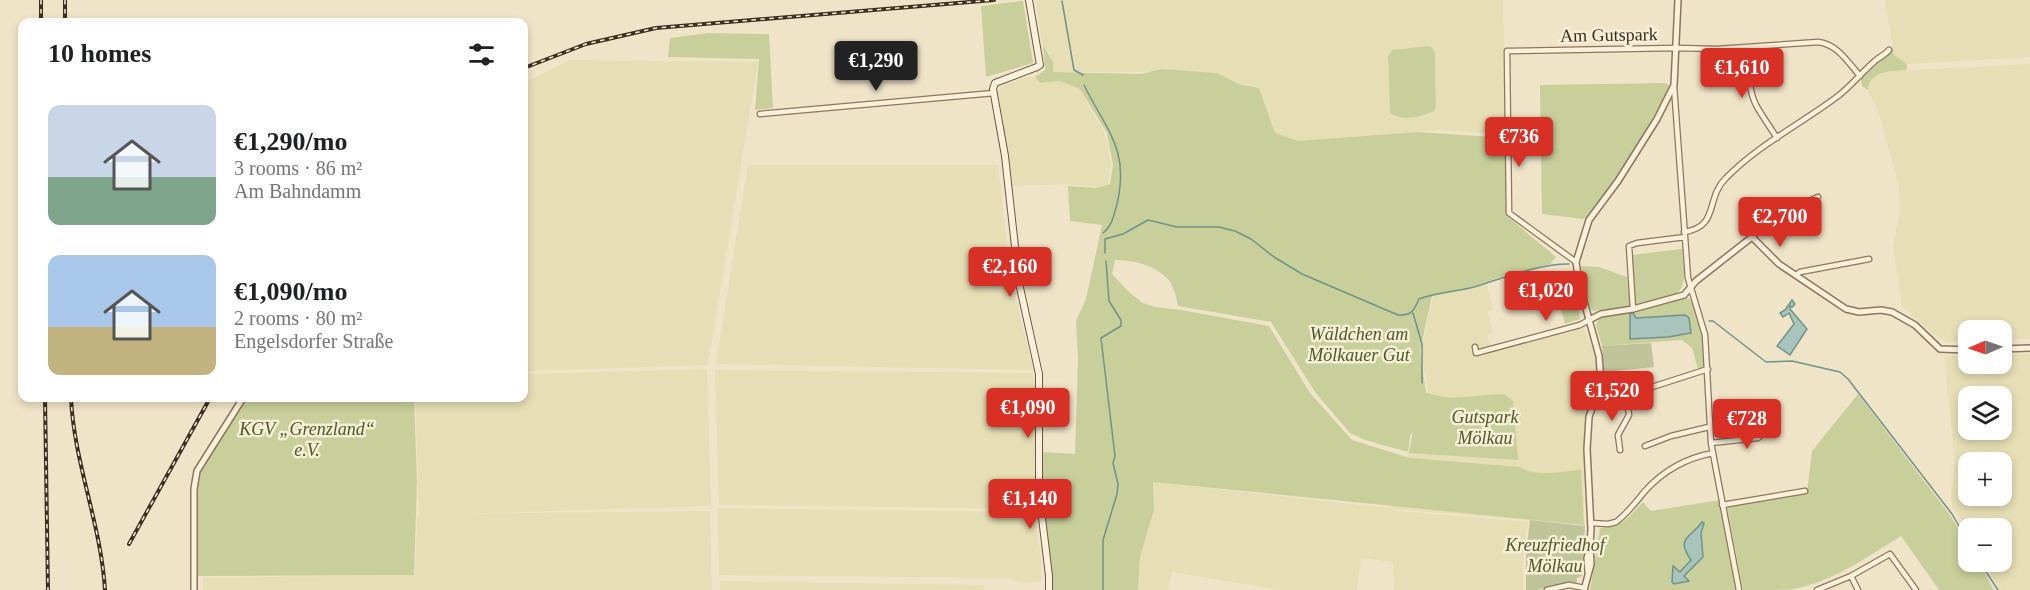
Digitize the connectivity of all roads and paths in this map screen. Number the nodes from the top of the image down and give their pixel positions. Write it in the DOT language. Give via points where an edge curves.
graph roads {
  1 [pos="1029,0"];
  2 [pos="1678,0"];
  3 [pos="1748,47"];
  4 [pos="1676,48"];
  5 [pos="1889,50"];
  6 [pos="1860,76"];
  7 [pos="1674,85"];
  8 [pos="994,93"];
  9 [pos="760,114"];
  10 [pos="1777,138"];
  11 [pos="1818,197"];
  12 [pos="1797,207"];
  13 [pos="1815,212"];
  14 [pos="1684,234"];
  15 [pos="1752,237"];
  16 [pos="1869,259"];
  17 [pos="1576,261"];
  18 [pos="1796,275"];
  19 [pos="1691,287"];
  20 [pos="1633,309"];
  21 [pos="1589,320"];
  22 [pos="1475,347"];
  23 [pos="2030,348"];
  24 [pos="2012,349"];
  25 [pos="1958,350"];
  26 [pos="1708,369"];
  27 [pos="1626,392"];
  28 [pos="1598,393"];
  29 [pos="240,402"];
  30 [pos="1709,427"];
  31 [pos="1768,429"];
  32 [pos="1711,443"];
  33 [pos="1645,446"];
  34 [pos="1620,450"];
  35 [pos="1713,453"];
  36 [pos="1805,491"];
  37 [pos="1722,505"];
  38 [pos="1591,523"];
  39 [pos="1851,576"];
  40 [pos="1585,589"];
  41 [pos="194,590"];
  42 [pos="1048,590"];
  43 [pos="1547,590"];
  44 [pos="1739,590"];
  45 [pos="1816,590"];
  46 [pos="1858,590"];
  47 [pos="1916,590"];
  1 -- 8 [label="main road" via="1040,65 995,83"];
  2 -- 4 [label="street"];
  3 -- 4 [label="street, Am Gutspark"];
  3 -- 6 [label="street, Am Gutspark" via="1826,43"];
  3 -- 10 [label="street" via="1753,96"];
  4 -- 7 [label="street"];
  4 -- 17 [label="street, Am Gutspark" via="1506,51 1509,213"];
  5 -- 6 [label="street"];
  6 -- 10 [label="street"];
  7 -- 14 [label="street"];
  7 -- 17 [label="street" via="1618,182 1589,220"];
  8 -- 9 [label="street"];
  8 -- 42 [label="main road" via="1019,283 1039,374 1039,493"];
  10 -- 14 [label="street" via="1726,177 1717,188 1704,225"];
  11 -- 12 [label="street"];
  12 -- 13 [label="street"];
  12 -- 15 [label="street" via="1775,217"];
  14 -- 19 [label="street"];
  14 -- 20 [label="street" via="1629,246"];
  15 -- 18 [label="street"];
  15 -- 19 [label="street"];
  16 -- 18 [label="street"];
  17 -- 21 [label="street"];
  18 -- 25 [label="street" via="1851,311 1881,310 1897,315 1915,325 1936,346"];
  19 -- 20 [label="street" via="1679,297"];
  19 -- 26 [label="street" via="1705,335"];
  20 -- 21 [label="street"];
  21 -- 22 [label="street" via="1476,352"];
  21 -- 28 [label="street" via="1599,356"];
  23 -- 24 [label="street"];
  26 -- 27 [label="street"];
  26 -- 30 [label="street"];
  27 -- 28 [label="street"];
  27 -- 34 [label="street" via="1629,415 1618,435"];
  28 -- 38 [label="street" via="1588,417"];
  29 -- 41 [label="street" via="197,471"];
  30 -- 32 [label="street"];
  30 -- 33 [label="street"];
  31 -- 32 [label="street" via="1758,438"];
  32 -- 35 [label="street"];
  35 -- 37 [label="street"];
  35 -- 38 [label="street" via="1669,470 1616,522"];
  36 -- 37 [label="street"];
  37 -- 44 [label="street"];
  38 -- 40 [label="street"];
  39 -- 45 [label="street"];
  39 -- 46 [label="street"];
  39 -- 47 [label="street" via="1890,554"];
  40 -- 43 [label="street" via="1569,585"];
}
